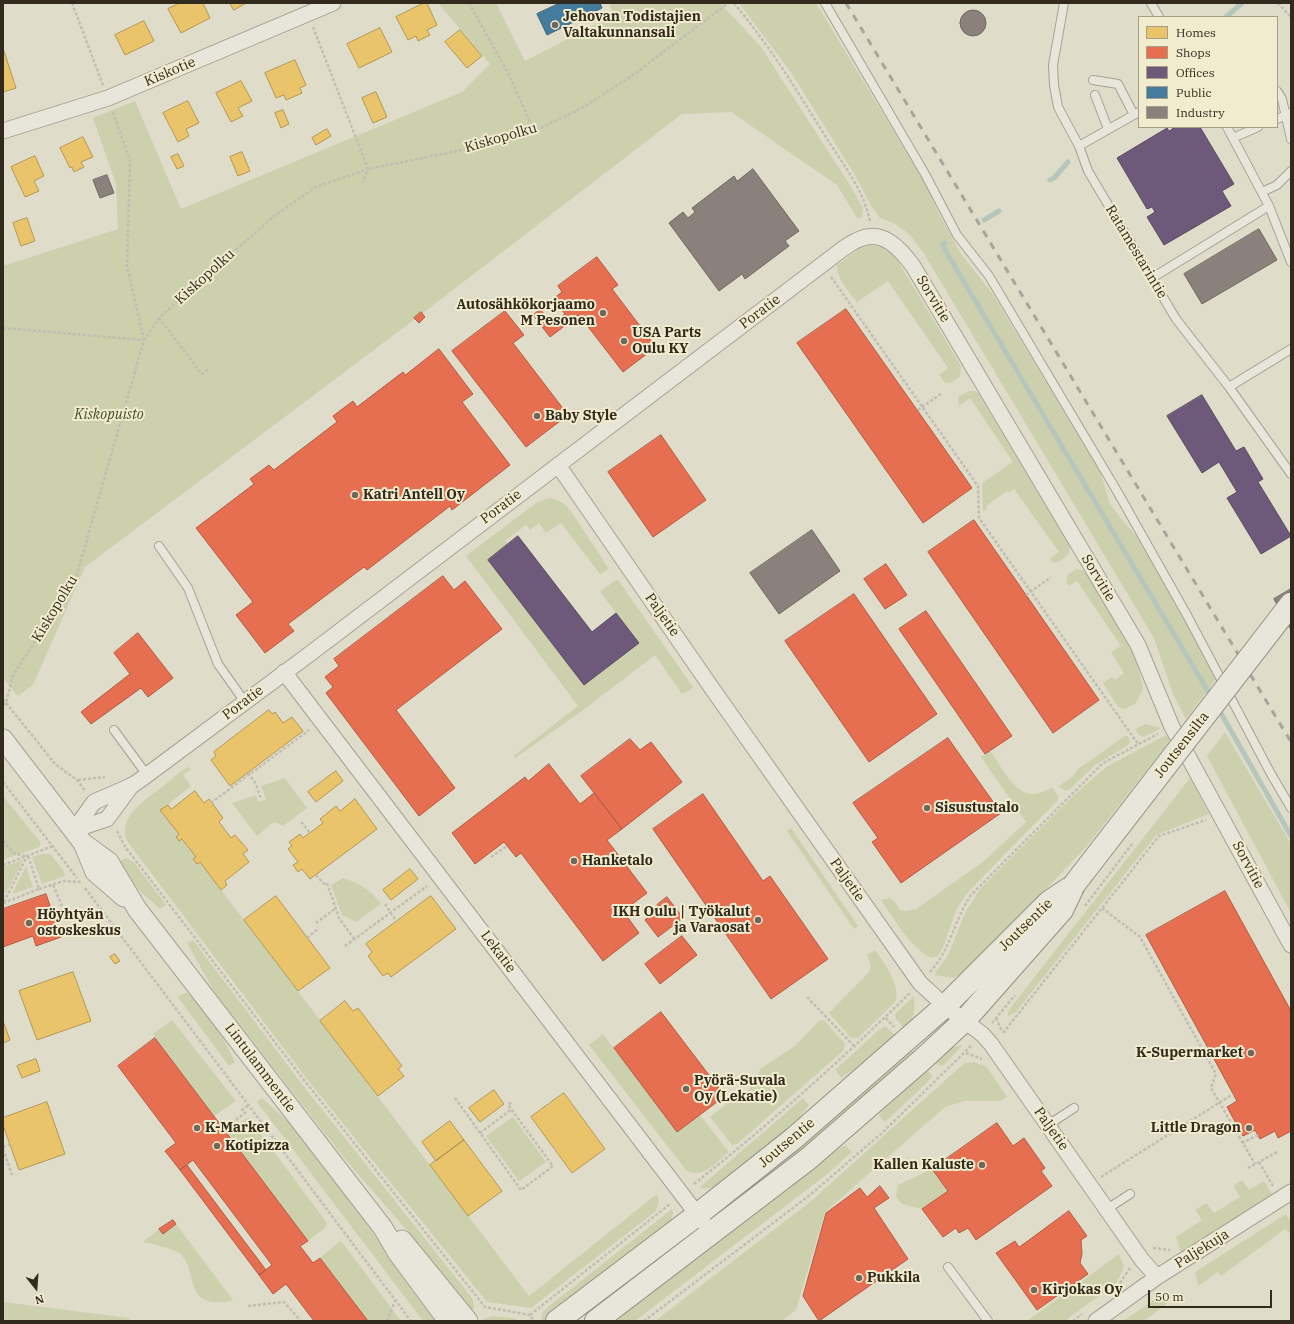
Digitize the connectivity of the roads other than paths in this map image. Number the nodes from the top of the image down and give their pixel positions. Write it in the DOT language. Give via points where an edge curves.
graph roads {
  1 [pos="333,3"];
  2 [pos="825,3"];
  3 [pos="1064,3"];
  4 [pos="1151,3"];
  5 [pos="1158,16"];
  6 [pos="1093,80"];
  7 [pos="1278,93"];
  8 [pos="1095,95"];
  9 [pos="1136,114"];
  10 [pos="1284,116"];
  11 [pos="1228,128"];
  12 [pos="1256,128"];
  13 [pos="1108,129"];
  14 [pos="3,131"];
  15 [pos="1233,138"];
  16 [pos="1291,139"];
  17 [pos="1078,146"];
  18 [pos="1291,171"];
  19 [pos="1262,192"];
  20 [pos="1269,206"];
  21 [pos="872,236"];
  22 [pos="1291,262"];
  23 [pos="1152,278"];
  24 [pos="1291,349"];
  25 [pos="1229,387"];
  26 [pos="558,465"];
  27 [pos="1291,474"];
  28 [pos="159,546"];
  29 [pos="1291,604"];
  30 [pos="284,672"];
  31 [pos="245,702"];
  32 [pos="114,730"];
  33 [pos="3,739"];
  34 [pos="147,775"];
  35 [pos="133,785"];
  36 [pos="1291,808"];
  37 [pos="78,837"];
  38 [pos="1073,886"];
  39 [pos="1291,945"];
  40 [pos="945,1006"];
  41 [pos="965,1020"];
  42 [pos="1074,1108"];
  43 [pos="1048,1125"];
  44 [pos="1291,1192"];
  45 [pos="1130,1194"];
  46 [pos="1107,1209"];
  47 [pos="697,1215"];
  48 [pos="383,1228"];
  49 [pos="711,1233"];
  50 [pos="948,1267"];
  51 [pos="1157,1277"];
  52 [pos="1091,1316"];
  53 [pos="448,1321"];
  54 [pos="468,1321"];
  55 [pos="557,1321"];
  56 [pos="596,1321"];
  57 [pos="988,1321"];
  1 -- 14 [label="street, Kiskotie" via="108,98"];
  2 -- 36 [label="lane" via="925,174 957,235 989,276 1117,491"];
  3 -- 17 [label="lane, Ratamestarintie" via="1053,65 1054,85 1058,107"];
  4 -- 5 [label="lane"];
  6 -- 9 [label="lane" via="1118,84"];
  7 -- 10 [label="lane" via="1282,99"];
  8 -- 13 [label="lane"];
  9 -- 13 [label="lane"];
  10 -- 16 [label="lane"];
  11 -- 15 [label="lane"];
  12 -- 15 [label="lane"];
  13 -- 17 [label="lane"];
  15 -- 19 [label="lane"];
  17 -- 23 [label="lane, Ratamestarintie" via="1088,171"];
  18 -- 19 [label="lane" via="1277,185"];
  19 -- 20 [label="lane"];
  20 -- 22 [label="lane"];
  20 -- 23 [label="lane"];
  21 -- 26 [label="street, Poratie" via="860,238 822,265"];
  21 -- 39 [label="street, Sorvitie" via="899,247 913,266 1138,645 1172,727"];
  23 -- 25 [label="lane, Ratamestarintie" via="1176,319"];
  24 -- 25 [label="lane"];
  25 -- 27 [label="lane, Ratamestarintie"];
  26 -- 30 [label="street, Poratie"];
  26 -- 40 [label="street, Paljetie" via="915,976"];
  28 -- 31 [label="lane" via="188,588 218,664"];
  29 -- 38 [label="main road, Joutsensilta, bridge"];
  30 -- 31 [label="street, Poratie"];
  30 -- 47 [label="street, Lekatie"];
  31 -- 34 [label="street, Poratie"];
  32 -- 34 [label="lane"];
  33 -- 37 [label="street, Lintulammentie"];
  34 -- 35 [label="street, Poratie"];
  35 -- 37 [label="street, Poratie" via="108,820"];
  35 -- 37 [label="street, Poratie" via="94,802"];
  37 -- 48 [label="street, Lintulammentie" via="95,872 137,909"];
  38 -- 40 [label="main road, Joutsentie" via="1049,902"];
  38 -- 41 [label="main road, Joutsentie" via="1062,910"];
  40 -- 41 [label="street, Paljetie"];
  40 -- 47 [label="main road, Joutsentie" via="794,1139"];
  41 -- 43 [label="street, Paljetie" via="992,1044"];
  41 -- 49 [label="main road, Joutsentie" via="842,1130"];
  42 -- 43 [label="lane"];
  43 -- 46 [label="street, Paljetie"];
  44 -- 51 [label="street, Paljekuja"];
  45 -- 46 [label="lane"];
  46 -- 51 [label="street, Paljetie" via="1142,1260"];
  47 -- 49 [label="street, Lekatie"];
  47 -- 55 [label="main road, Joutsentie"];
  48 -- 53 [label="street, Lintulammentie" via="397,1252"];
  48 -- 54 [label="street, Lintulammentie" via="405,1243"];
  49 -- 56 [label="main road, Joutsentie"];
  50 -- 57 [label="lane"];
  51 -- 52 [label="street, Paljekuja"];
}
